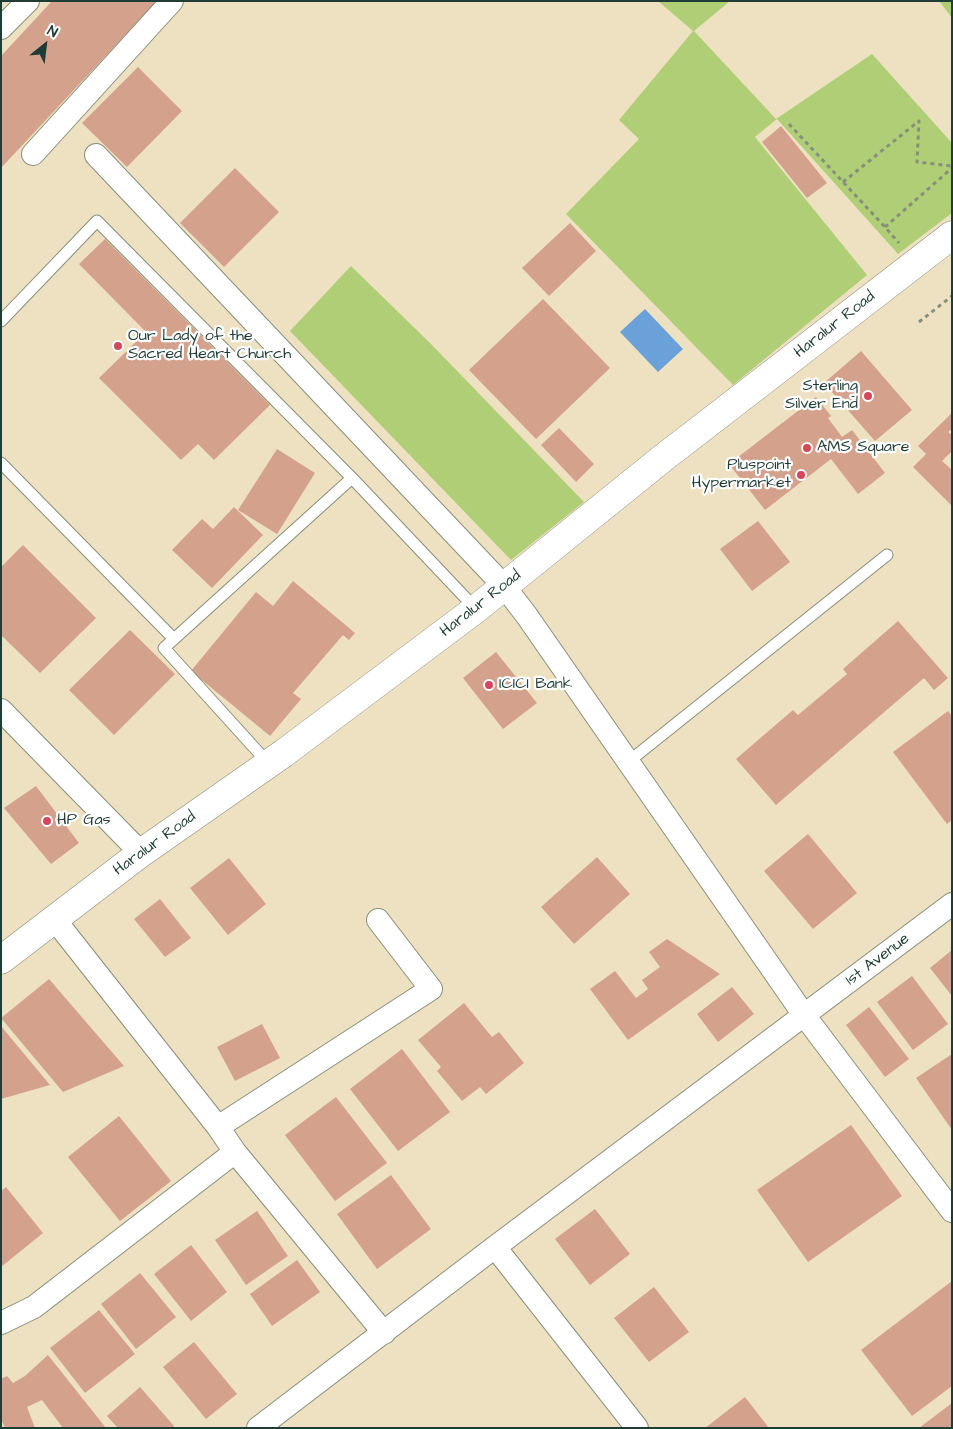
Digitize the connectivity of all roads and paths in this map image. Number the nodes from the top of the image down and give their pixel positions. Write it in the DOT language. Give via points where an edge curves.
graph roads {
  1 [pos="28,1"];
  2 [pos="172,1"];
  3 [pos="1,28"];
  4 [pos="789,124"];
  5 [pos="33,154"];
  6 [pos="96,155"];
  7 [pos="952,167"];
  8 [pos="843,182"];
  9 [pos="886,227"];
  10 [pos="952,235"];
  11 [pos="915,263"];
  12 [pos="952,296"];
  13 [pos="1,321"];
  14 [pos="919,322"];
  15 [pos="1,463"];
  16 [pos="352,478"];
  17 [pos="887,555"];
  18 [pos="504,586"];
  19 [pos="476,608"];
  20 [pos="174,639"];
  21 [pos="1,710"];
  22 [pos="628,762"];
  23 [pos="269,764"];
  24 [pos="141,853"];
  25 [pos="952,904"];
  26 [pos="55,920"];
  27 [pos="378,920"];
  28 [pos="1,960"];
  29 [pos="804,1015"];
  30 [pos="218,1127"];
  31 [pos="235,1152"];
  32 [pos="952,1211"];
  33 [pos="495,1247"];
  34 [pos="1,1323"];
  35 [pos="384,1333"];
  36 [pos="263,1426"];
  37 [pos="638,1428"];
  1 -- 3 [label="street"];
  2 -- 5 [label="street"];
  4 -- 8 [label="path"];
  6 -- 18 [label="street"];
  7 -- 8 [label="path" via="917,162 919,121"];
  7 -- 9 [label="path"];
  8 -- 9 [label="path"];
  9 -- 11 [label="path"];
  10 -- 11 [label="street, Haralur Road"];
  11 -- 18 [label="street, Haralur Road"];
  12 -- 14 [label="path"];
  13 -- 16 [label="lane" via="97,220"];
  15 -- 20 [label="lane"];
  16 -- 19 [label="lane"];
  16 -- 20 [label="lane"];
  17 -- 22 [label="lane"];
  18 -- 19 [label="street, Haralur Road"];
  18 -- 22 [label="street"];
  19 -- 23 [label="street, Haralur Road"];
  20 -- 23 [label="lane" via="164,648"];
  21 -- 24 [label="street"];
  22 -- 29 [label="street"];
  23 -- 24 [label="street, Haralur Road"];
  24 -- 26 [label="street, Haralur Road"];
  25 -- 29 [label="street, 1st Avenue"];
  26 -- 28 [label="street, Haralur Road"];
  26 -- 30 [label="street"];
  27 -- 30 [label="street" via="430,989"];
  29 -- 32 [label="street"];
  29 -- 33 [label="street, 1st Avenue"];
  30 -- 31 [label="street"];
  31 -- 34 [label="street" via="34,1307"];
  31 -- 35 [label="street"];
  33 -- 35 [label="street, 1st Avenue"];
  33 -- 37 [label="street"];
  35 -- 36 [label="street, 1st Avenue"];
}
